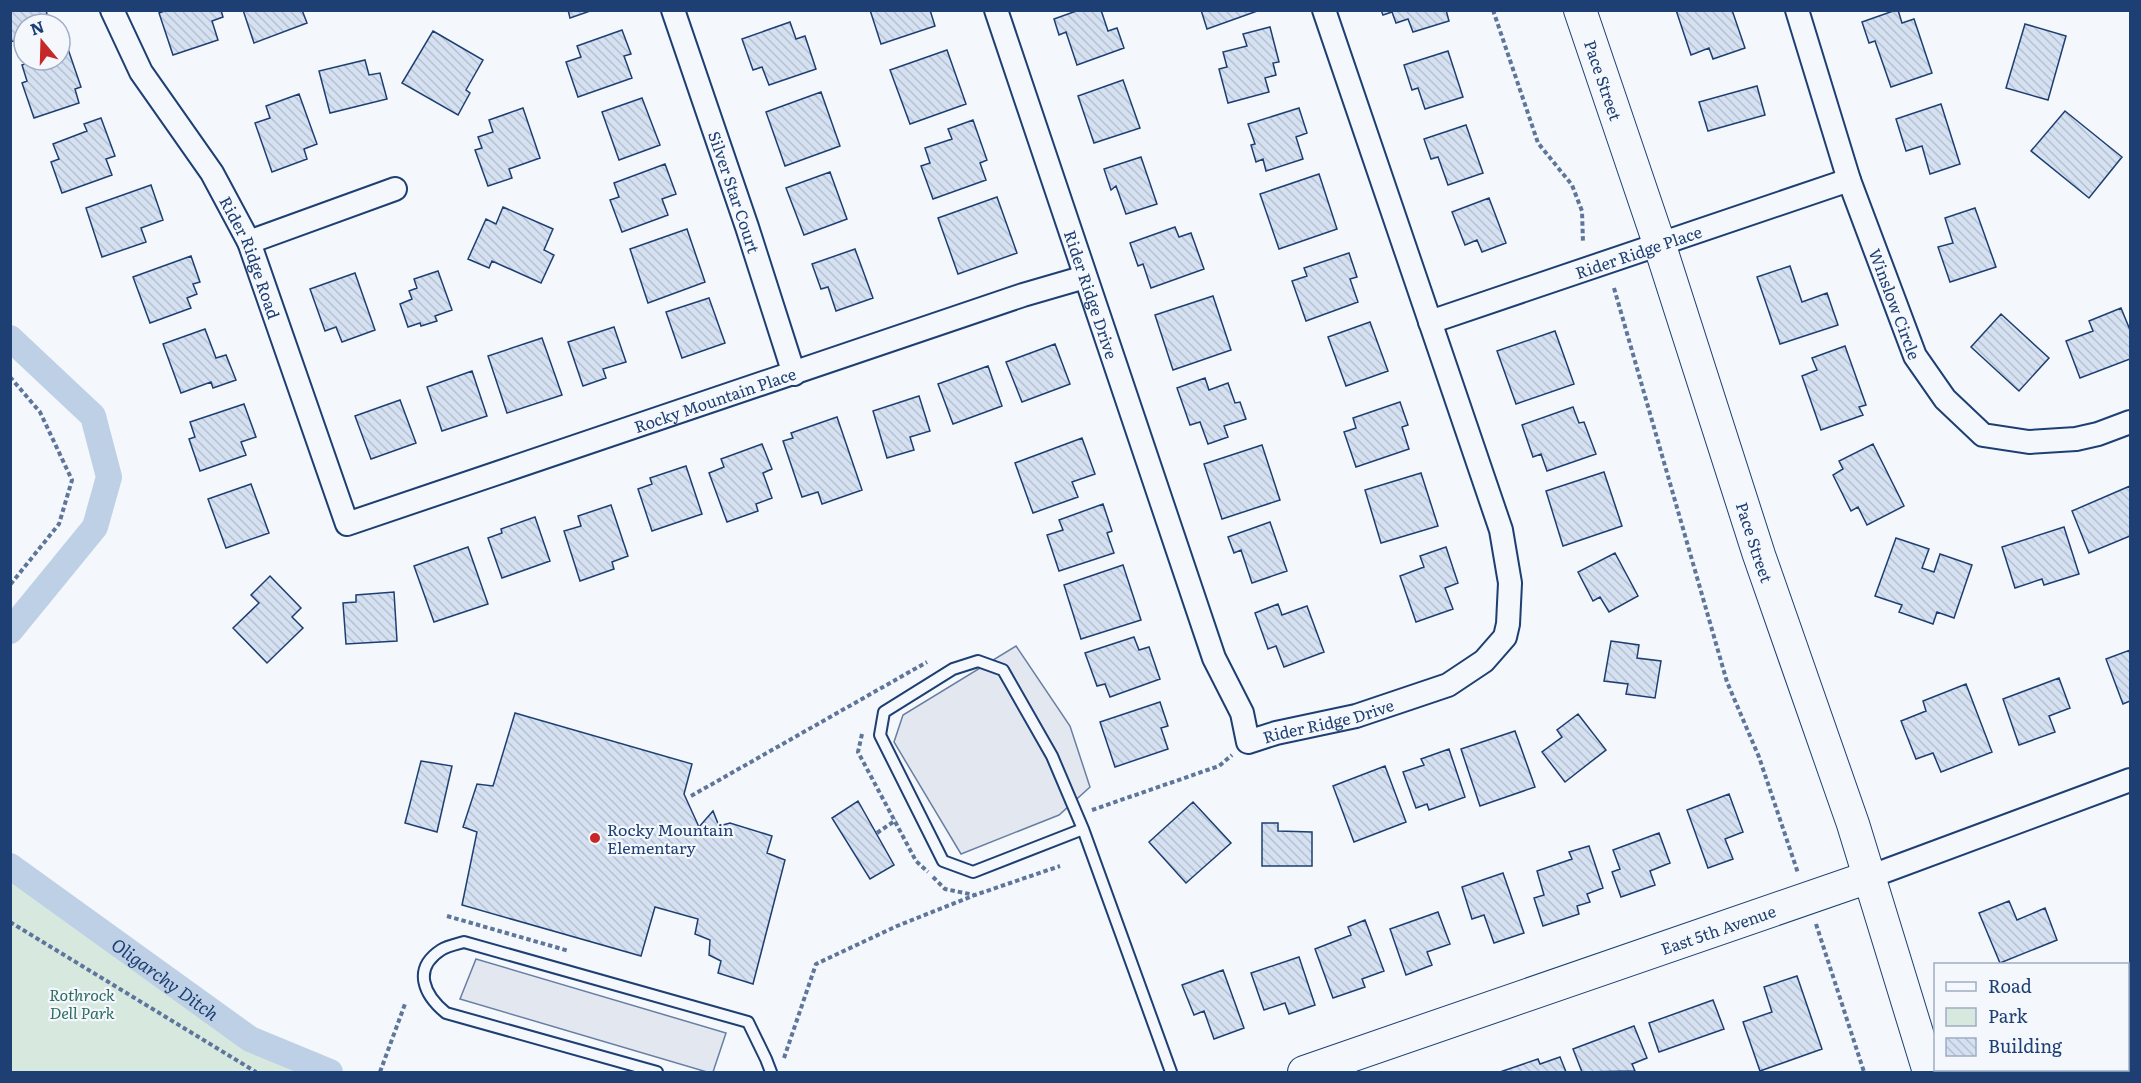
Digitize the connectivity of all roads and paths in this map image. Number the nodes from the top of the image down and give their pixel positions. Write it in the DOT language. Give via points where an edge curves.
graph roads {
  1 [pos="112,10"];
  2 [pos="673,10"];
  3 [pos="996,10"];
  4 [pos="1324,10"];
  5 [pos="1493,10"];
  6 [pos="1580,10"];
  7 [pos="1797,10"];
  8 [pos="1849,180"];
  9 [pos="395,189"];
  10 [pos="249,242"];
  11 [pos="1583,243"];
  12 [pos="1659,243"];
  13 [pos="1084,277"];
  14 [pos="1614,288"];
  15 [pos="1430,322"];
  16 [pos="794,374"];
  17 [pos="10,377"];
  18 [pos="2130,422"];
  19 [pos="347,525"];
  20 [pos="10,585"];
  21 [pos="930,660"];
  22 [pos="1248,742"];
  23 [pos="2130,780"];
  24 [pos="691,796"];
  25 [pos="1077,815"];
  26 [pos="896,820"];
  27 [pos="1083,829"];
  28 [pos="877,833"];
  29 [pos="1060,866"];
  30 [pos="1798,873"];
  31 [pos="1869,877"];
  32 [pos="10,922"];
  33 [pos="1815,923"];
  34 [pos="405,1004"];
  35 [pos="782,1065"];
  36 [pos="256,1072"];
  37 [pos="380,1072"];
  38 [pos="657,1072"];
  39 [pos="771,1072"];
  40 [pos="1172,1072"];
  41 [pos="1304,1072"];
  42 [pos="1864,1072"];
  43 [pos="1929,1072"];
  1 -- 10 [label="street, Rider Ridge Road" via="141,72 212,173"];
  2 -- 16 [label="street, Silver Star Court"];
  3 -- 13 [label="street, Rider Ridge Drive"];
  4 -- 15 [label="street, Rider Ridge Drive"];
  5 -- 11 [label="path" via="1538,143 1572,184 1582,211"];
  6 -- 12 [label="main road, Pace Street"];
  7 -- 8 [label="street, Winslow Circle"];
  8 -- 12 [label="street, Rider Ridge Place"];
  8 -- 18 [label="street, Winslow Circle" via="1915,357 1945,399 1983,435 2029,442 2076,439"];
  9 -- 10 [label="street"];
  10 -- 19 [label="street, Rider Ridge Road"];
  12 -- 15 [label="street, Rider Ridge Place"];
  12 -- 31 [label="main road, Pace Street"];
  13 -- 16 [label="street, Rocky Mountain Place"];
  13 -- 22 [label="street, Rider Ridge Drive" via="1214,658 1242,713"];
  14 -- 30 [label="path" via="1727,682 1759,757"];
  15 -- 22 [label="street, Rider Ridge Drive" via="1500,530 1510,584 1505,637 1484,662 1448,685 1356,717"];
  16 -- 19 [label="street, Rocky Mountain Place"];
  17 -- 20 [label="path" via="40,412 72,480 59,524"];
  21 -- 24 [label="path"];
  22 -- 25 [label="path" via="1219,766"];
  23 -- 31 [label="street, East 5th Avenue"];
  25 -- 27 [label="lane"];
  25 -- 27 [label="lane" via="1052,756 1003,670 978,661 953,669 884,712 880,735 943,861 973,872"];
  26 -- 28 [label="path"];
  27 -- 40 [label="lane"];
  29 -- 35 [label="path" via="897,926 816,964"];
  31 -- 41 [label="main road, East 5th Avenue"];
  31 -- 43 [label="main road, Pace Street"];
  32 -- 36 [label="path"];
  33 -- 42 [label="path"];
  34 -- 37 [label="path"];
  38 -- 39 [label="lane" via="446,1013 432,1002 423,980 426,963 442,949 464,942 748,1022"];
}
